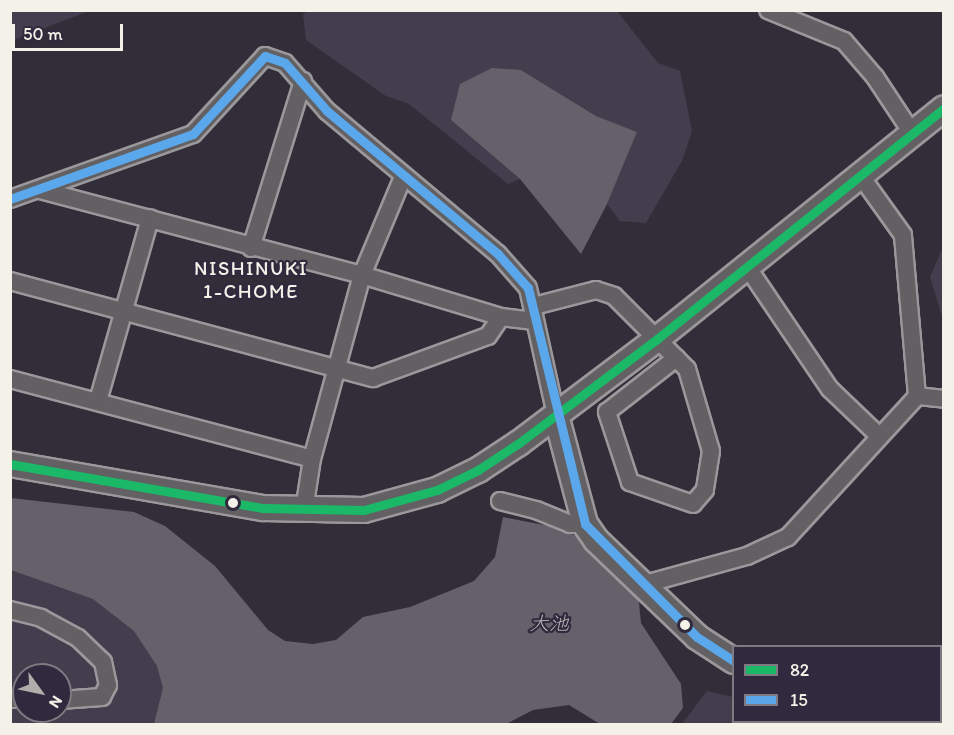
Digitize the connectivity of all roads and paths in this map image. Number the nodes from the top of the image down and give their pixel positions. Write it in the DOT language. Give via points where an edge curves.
graph roads {
  1 [pos="768,10"];
  2 [pos="303,81"];
  3 [pos="944,108"];
  4 [pos="912,133"];
  5 [pos="860,175"];
  6 [pos="403,177"];
  7 [pos="40,190"];
  8 [pos="10,199"];
  9 [pos="150,218"];
  10 [pos="251,248"];
  11 [pos="748,268"];
  12 [pos="362,275"];
  13 [pos="10,281"];
  14 [pos="123,313"];
  15 [pos="534,313"];
  16 [pos="501,317"];
  17 [pos="657,339"];
  18 [pos="676,358"];
  19 [pos="337,370"];
  20 [pos="10,379"];
  21 [pos="917,396"];
  22 [pos="944,399"];
  23 [pos="98,400"];
  24 [pos="556,415"];
  25 [pos="879,436"];
  26 [pos="312,459"];
  27 [pos="10,464"];
  28 [pos="500,501"];
  29 [pos="304,510"];
  30 [pos="585,524"];
  31 [pos="645,584"];
  32 [pos="10,610"];
  33 [pos="732,660"];
  34 [pos="72,699"];
  1 -- 4 [label="street" via="844,40 875,77"];
  2 -- 6 [label="street" via="327,111"];
  2 -- 7 [label="street" via="285,63 265,56 193,134"];
  2 -- 10 [label="street"];
  3 -- 4 [label="street"];
  4 -- 5 [label="street"];
  5 -- 11 [label="street"];
  5 -- 21 [label="street" via="903,235"];
  6 -- 12 [label="street"];
  6 -- 15 [label="street" via="498,254 528,288"];
  7 -- 8 [label="street"];
  7 -- 9 [label="street"];
  9 -- 10 [label="street"];
  9 -- 14 [label="street"];
  10 -- 12 [label="street"];
  11 -- 17 [label="street"];
  11 -- 25 [label="street" via="830,389"];
  12 -- 16 [label="street"];
  12 -- 19 [label="street"];
  13 -- 14 [label="street"];
  14 -- 19 [label="street"];
  14 -- 23 [label="street"];
  15 -- 16 [label="street"];
  15 -- 17 [label="street" via="596,290 614,296"];
  15 -- 24 [label="street"];
  16 -- 19 [label="street" via="488,336 373,378"];
  17 -- 18 [label="street"];
  17 -- 24 [label="street"];
  18 -- 18 [label="street" via="687,369 711,452 705,490 693,504 630,482 607,412"];
  19 -- 26 [label="street"];
  20 -- 23 [label="street"];
  21 -- 22 [label="street"];
  21 -- 25 [label="street"];
  23 -- 26 [label="street"];
  24 -- 29 [label="street" via="478,470 437,490 364,510"];
  24 -- 30 [label="street"];
  25 -- 31 [label="street" via="800,525 772,548"];
  26 -- 29 [label="street"];
  27 -- 29 [label="street" via="205,500"];
  28 -- 30 [label="street" via="570,524"];
  30 -- 31 [label="street" via="596,540"];
  31 -- 33 [label="street" via="697,637"];
  32 -- 34 [label="street" via="41,618 78,638 103,662 108,685 102,697"];
}
